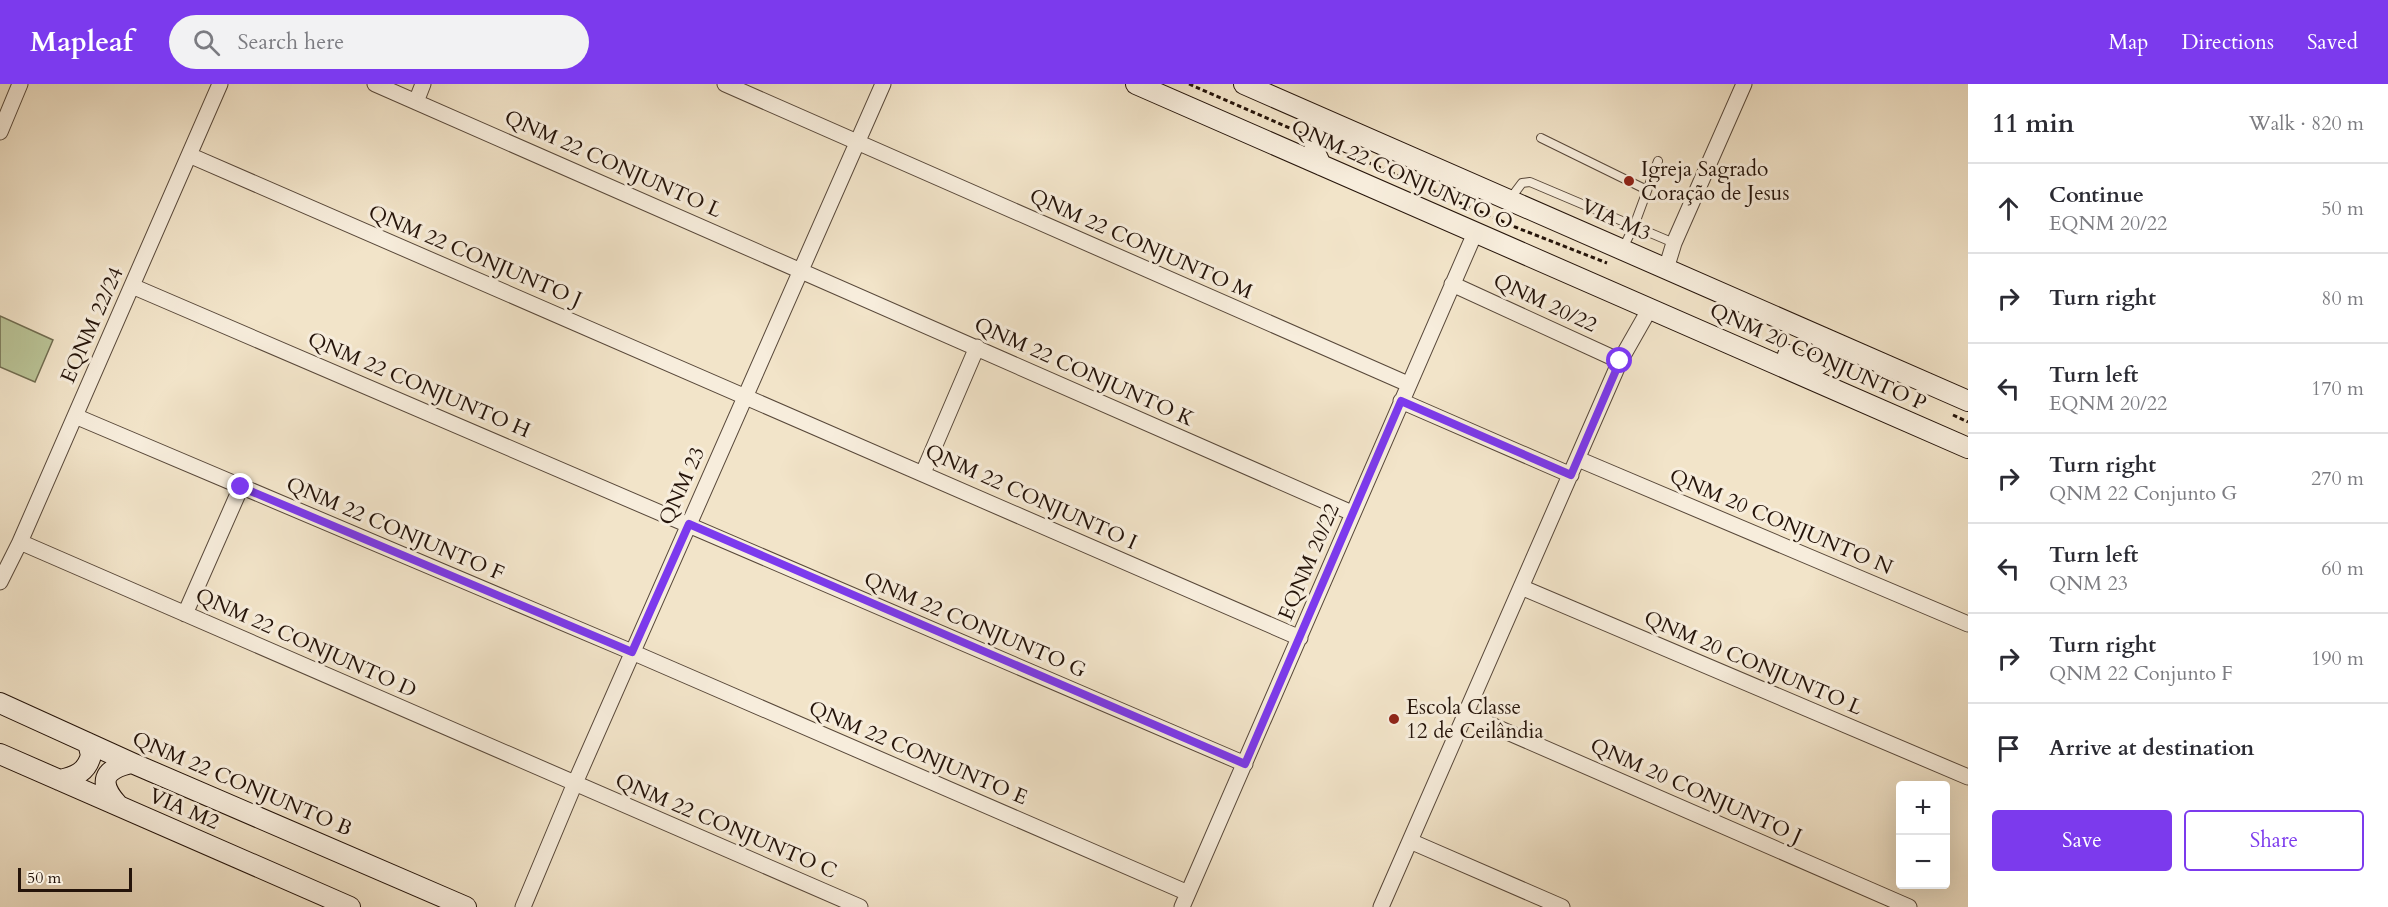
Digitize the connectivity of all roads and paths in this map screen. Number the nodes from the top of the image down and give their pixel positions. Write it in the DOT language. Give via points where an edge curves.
graph roads {
  1 [pos="20,84"];
  2 [pos="220,84"];
  3 [pos="375,84"];
  4 [pos="423,84"];
  5 [pos="725,84"];
  6 [pos="883,84"];
  7 [pos="1136,84"];
  8 [pos="1189,84"];
  9 [pos="1244,84"];
  10 [pos="1744,84"];
  11 [pos="416,102"];
  12 [pos="0,132"];
  13 [pos="1541,138"];
  14 [pos="1318,140"];
  15 [pos="856,141"];
  16 [pos="1349,154"];
  17 [pos="189,155"];
  18 [pos="1658,160"];
  19 [pos="1321,165"];
  20 [pos="1446,173"];
  21 [pos="1647,190"];
  22 [pos="1510,200"];
  23 [pos="1634,226"];
  24 [pos="1474,233"];
  25 [pos="1674,243"];
  26 [pos="1617,257"];
  27 [pos="800,269"];
  28 [pos="1666,269"];
  29 [pos="1452,284"];
  30 [pos="132,286"];
  31 [pos="1649,310"];
  32 [pos="1682,324"];
  33 [pos="1820,336"];
  34 [pos="977,347"];
  35 [pos="1620,361"];
  36 [pos="1408,384"];
  37 [pos="745,395"];
  38 [pos="1401,401"];
  39 [pos="1968,401"];
  40 [pos="1948,412"];
  41 [pos="75,416"];
  42 [pos="1968,422"];
  43 [pos="1968,448"];
  44 [pos="1578,459"];
  45 [pos="923,473"];
  46 [pos="1571,475"];
  47 [pos="241,487"];
  48 [pos="1352,513"];
  49 [pos="689,524"];
  50 [pos="20,542"];
  51 [pos="0,582"];
  52 [pos="1521,587"];
  53 [pos="185,614"];
  54 [pos="1968,624"];
  55 [pos="1300,638"];
  56 [pos="632,652"];
  57 [pos="0,703"];
  58 [pos="1466,714"];
  59 [pos="88,743"];
  60 [pos="0,754"];
  61 [pos="132,764"];
  62 [pos="1245,764"];
  63 [pos="1968,777"];
  64 [pos="59,780"];
  65 [pos="574,783"];
  66 [pos="121,808"];
  67 [pos="1410,841"];
  68 [pos="1185,900"];
  69 [pos="350,907"];
  70 [pos="466,907"];
  71 [pos="523,907"];
  72 [pos="860,907"];
  73 [pos="1382,907"];
  74 [pos="1563,907"];
  75 [pos="1908,907"];
  1 -- 12 [label="street"];
  2 -- 17 [label="street, EQNM 22/24"];
  3 -- 11 [label="street, QNM 22 CONJUNTO L"];
  4 -- 11 [label="street"];
  5 -- 15 [label="street, QNM 22 CONJUNTO M"];
  6 -- 15 [label="street, QNM 23"];
  7 -- 19 [label="main road, QNM 22 CONJUNTO O"];
  8 -- 14 [label="path"];
  9 -- 20 [label="main road, VIA M3"];
  10 -- 25 [label="street"];
  11 -- 27 [label="street, QNM 22 CONJUNTO L"];
  13 -- 21 [label="lane"];
  14 -- 19 [label="main road" via="1314,150"];
  14 -- 20 [label="main road" via="1330,134 1399,164"];
  15 -- 27 [label="street, QNM 23"];
  15 -- 36 [label="street, QNM 22 CONJUNTO M"];
  16 -- 26 [label="path" via="1515,227"];
  17 -- 30 [label="street, EQNM 22/24"];
  17 -- 37 [label="street, QNM 22 CONJUNTO J"];
  18 -- 21 [label="lane"];
  19 -- 24 [label="main road, QNM 22 CONJUNTO O"];
  20 -- 22 [label="main road, VIA M3"];
  21 -- 23 [label="lane"];
  22 -- 23 [label="lane" via="1522,183 1530,182"];
  22 -- 26 [label="main road, VIA M3"];
  23 -- 25 [label="lane"];
  23 -- 26 [label="lane"];
  24 -- 29 [label="street, EQNM 20/22"];
  24 -- 31 [label="main road, QNM 22 CONJUNTO O"];
  25 -- 28 [label="street"];
  26 -- 28 [label="main road, VIA M3"];
  27 -- 34 [label="street, QNM 22 CONJUNTO K"];
  27 -- 37 [label="street, QNM 23"];
  28 -- 33 [label="main road, VIA M3"];
  29 -- 35 [label="street, QNM 20/22"];
  29 -- 36 [label="street, EQNM 20/22"];
  30 -- 41 [label="street, EQNM 22/24"];
  30 -- 49 [label="street, QNM 22 CONJUNTO H"];
  31 -- 32 [label="main road, QNM 20 CONJUNTO P"];
  31 -- 35 [label="street"];
  32 -- 33 [label="main road" via="1740,335 1810,365 1827,355"];
  32 -- 43 [label="main road, QNM 20 CONJUNTO P"];
  33 -- 39 [label="main road, VIA M3"];
  34 -- 45 [label="street"];
  34 -- 48 [label="street, QNM 22 CONJUNTO K"];
  35 -- 44 [label="street"];
  36 -- 38 [label="street, EQNM 20/22"];
  37 -- 45 [label="street, QNM 22 CONJUNTO I"];
  37 -- 49 [label="street, QNM 23"];
  38 -- 46 [label="street"];
  38 -- 48 [label="street, EQNM 20/22"];
  40 -- 42 [label="path"];
  41 -- 47 [label="street, QNM 22 CONJUNTO F"];
  41 -- 50 [label="street, EQNM 22/24"];
  44 -- 46 [label="street"];
  44 -- 54 [label="street, QNM 20 CONJUNTO N"];
  45 -- 55 [label="street, QNM 22 CONJUNTO I"];
  46 -- 52 [label="street"];
  47 -- 53 [label="street"];
  47 -- 56 [label="street, QNM 22 CONJUNTO F"];
  48 -- 55 [label="street, EQNM 20/22"];
  49 -- 56 [label="street, QNM 23"];
  49 -- 62 [label="street, QNM 22 CONJUNTO G"];
  50 -- 51 [label="street, EQNM 22/24"];
  50 -- 53 [label="street, QNM 22 CONJUNTO D"];
  52 -- 58 [label="street"];
  52 -- 63 [label="street, QNM 20 CONJUNTO L"];
  53 -- 65 [label="street, QNM 22 CONJUNTO D"];
  55 -- 62 [label="street, EQNM 20/22"];
  56 -- 65 [label="street, QNM 23"];
  56 -- 68 [label="street, QNM 22 CONJUNTO E"];
  57 -- 59 [label="main road, QNM 22 CONJUNTO B"];
  58 -- 67 [label="street"];
  58 -- 75 [label="street, QNM 20 CONJUNTO J"];
  59 -- 61 [label="main road, QNM 22 CONJUNTO B"];
  59 -- 64 [label="main road" via="91,755 83,771"];
  60 -- 64 [label="main road, VIA M2"];
  61 -- 66 [label="main road" via="111,771 104,785"];
  61 -- 70 [label="main road, QNM 22 CONJUNTO B"];
  62 -- 68 [label="street, EQNM 20/22"];
  64 -- 66 [label="main road, VIA M2"];
  65 -- 71 [label="street, QNM 23"];
  65 -- 72 [label="street, QNM 22 CONJUNTO C"];
  66 -- 69 [label="main road, VIA M2"];
  67 -- 73 [label="street"];
  67 -- 74 [label="street"];
}
